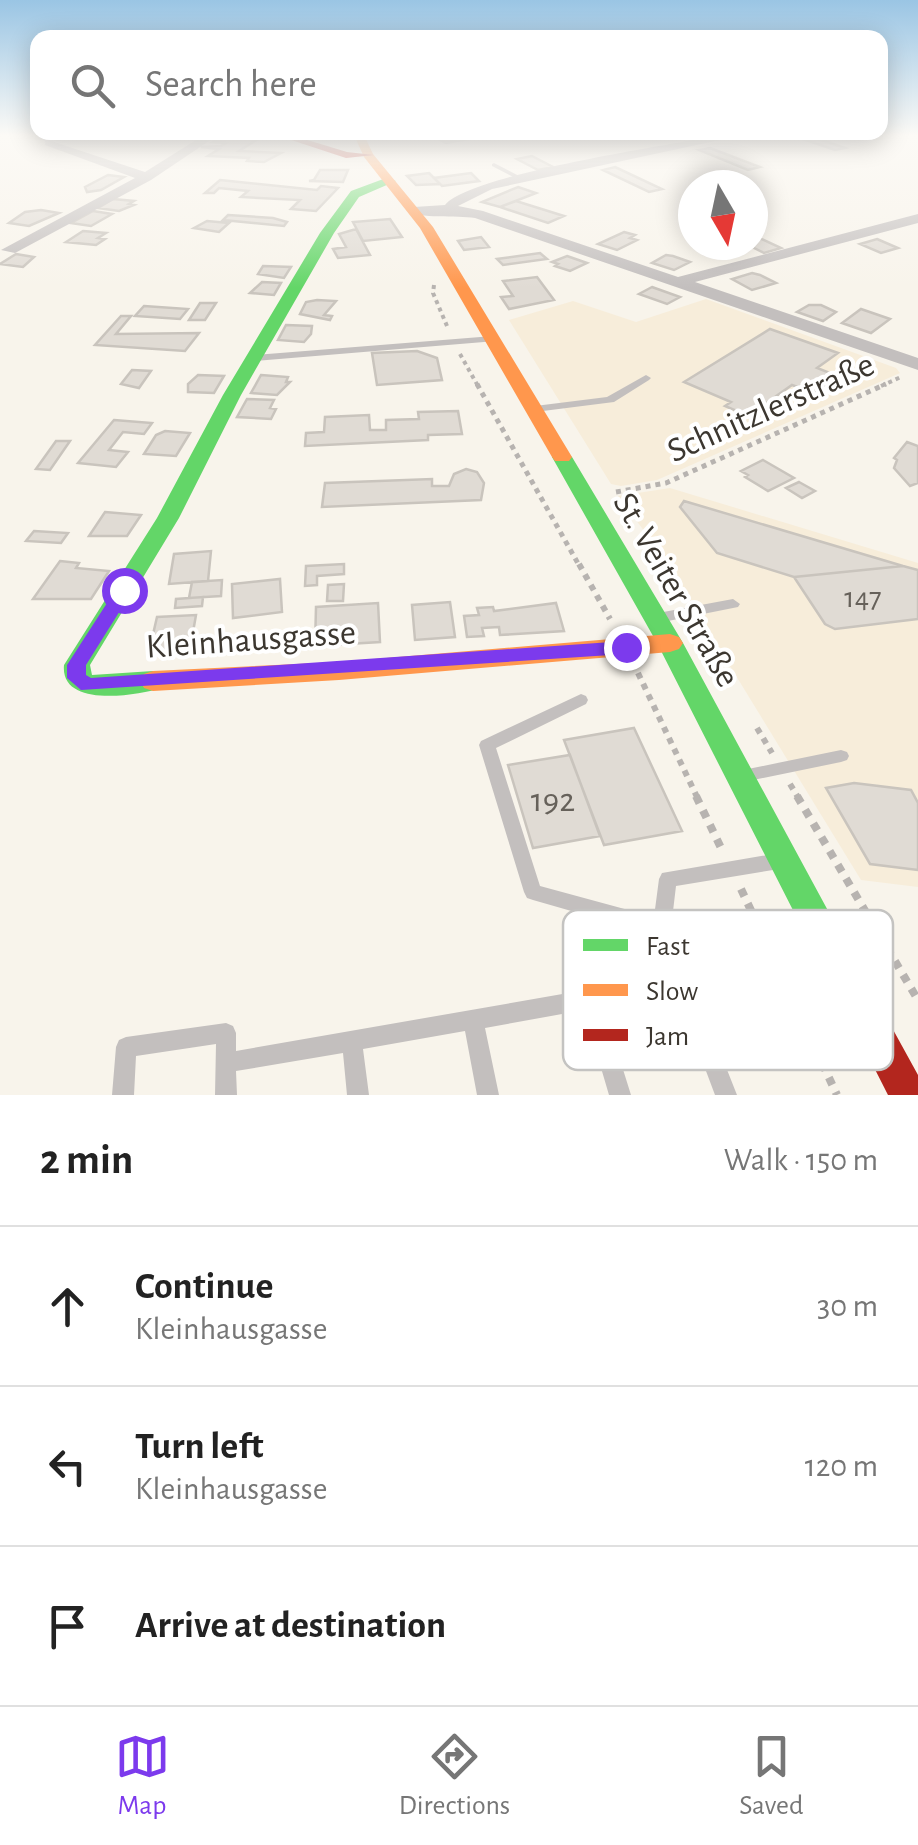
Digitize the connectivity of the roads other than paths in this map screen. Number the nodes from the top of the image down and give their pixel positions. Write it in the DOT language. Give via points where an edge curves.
graph roads {
  1 [pos="129,186"];
  2 [pos="376,186"];
  3 [pos="394,186"];
  4 [pos="496,186"];
  5 [pos="449,209"];
  6 [pos="414,211"];
  7 [pos="918,218"];
  8 [pos="9,250"];
  9 [pos="680,282"];
  10 [pos="493,339"];
  11 [pos="253,358"];
  12 [pos="918,367"];
  13 [pos="646,378"];
  14 [pos="533,409"];
  15 [pos="733,604"];
  16 [pos="656,618"];
  17 [pos="670,642"];
  18 [pos="581,700"];
  19 [pos="842,756"];
  20 [pos="740,776"];
  21 [pos="785,860"];
  22 [pos="598,910"];
  23 [pos="664,910"];
  24 [pos="811,910"];
  25 [pos="563,1004"];
  26 [pos="472,1020"];
  27 [pos="352,1040"];
  28 [pos="226,1063"];
  29 [pos="893,1066"];
  30 [pos="612,1070"];
  31 [pos="716,1070"];
  32 [pos="123,1095"];
  33 [pos="226,1095"];
  34 [pos="358,1095"];
  35 [pos="488,1095"];
  36 [pos="620,1095"];
  37 [pos="726,1095"];
  38 [pos="908,1095"];
  1 -- 8 [label="street"];
  2 -- 11 [label="street, Kleinhausgasse" via="355,194 327,233"];
  3 -- 6 [label="street, St. Veiter Straße"];
  4 -- 5 [label="street" via="464,195"];
  5 -- 6 [label="street"];
  5 -- 9 [label="street"];
  6 -- 10 [label="street, St. Veiter Straße"];
  7 -- 9 [label="street"];
  9 -- 12 [label="street"];
  10 -- 11 [label="lane"];
  10 -- 14 [label="street, St. Veiter Straße"];
  11 -- 17 [label="street, Kleinhausgasse" via="168,518 77,665 76,678 88,685 300,673"];
  13 -- 14 [label="lane" via="610,400"];
  14 -- 16 [label="street, St. Veiter Straße"];
  15 -- 16 [label="lane"];
  16 -- 17 [label="street, St. Veiter Straße"];
  17 -- 20 [label="street, St. Veiter Straße"];
  18 -- 22 [label="lane" via="487,746 533,892"];
  19 -- 20 [label="lane"];
  20 -- 21 [label="street, St. Veiter Straße"];
  21 -- 23 [label="lane" via="668,880"];
  21 -- 24 [label="street, St. Veiter Straße"];
  25 -- 26 [label="lane"];
  26 -- 27 [label="lane"];
  26 -- 35 [label="lane"];
  27 -- 28 [label="lane"];
  27 -- 34 [label="lane"];
  28 -- 32 [label="lane" via="226,1033 126,1046"];
  28 -- 33 [label="lane"];
  29 -- 38 [label="street, St. Veiter Straße"];
  30 -- 36 [label="lane"];
  31 -- 37 [label="lane"];
}
